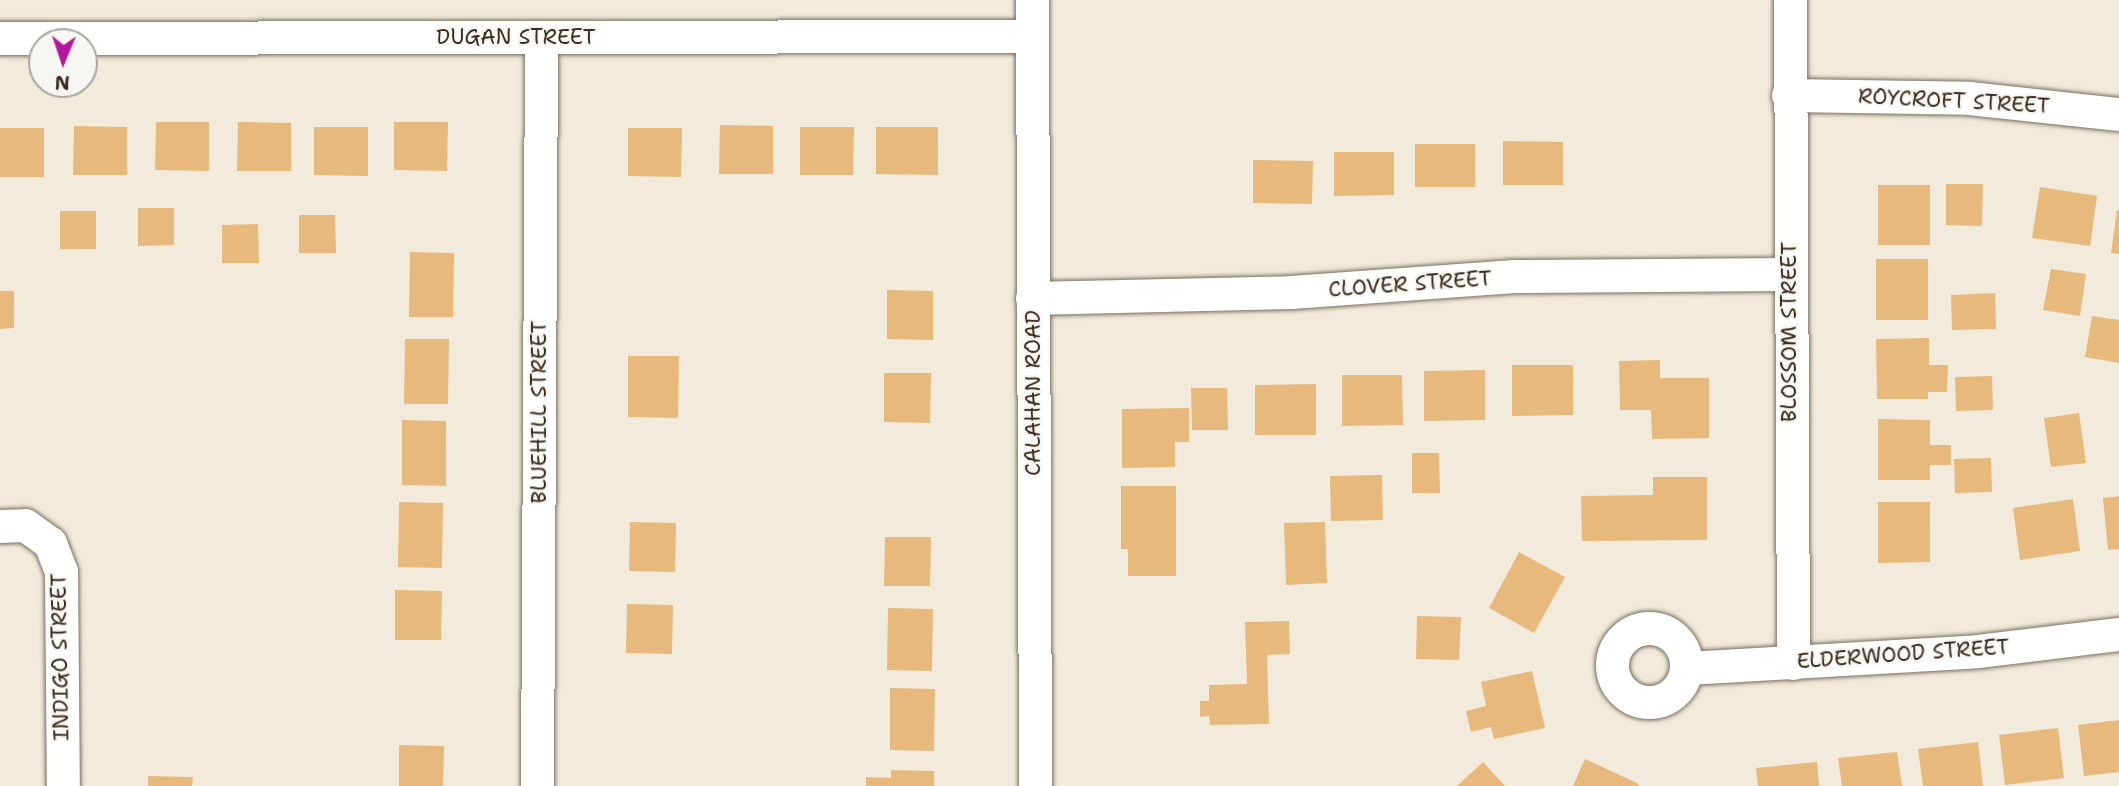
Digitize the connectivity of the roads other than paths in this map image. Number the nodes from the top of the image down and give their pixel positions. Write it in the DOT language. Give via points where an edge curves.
graph roads {
  1 [pos="1032,0"];
  2 [pos="1790,0"];
  3 [pos="1032,36"];
  4 [pos="541,37"];
  5 [pos="0,38"];
  6 [pos="1788,95"];
  7 [pos="2119,114"];
  8 [pos="1788,274"];
  9 [pos="1032,298"];
  10 [pos="0,526"];
  11 [pos="2119,634"];
  12 [pos="1793,663"];
  13 [pos="1687,668"];
  14 [pos="63,786"];
  15 [pos="537,786"];
  16 [pos="1034,786"];
  1 -- 3 [label="street, CALAHAN ROAD"];
  2 -- 6 [label="street, BLOSSOM STREET"];
  3 -- 4 [label="street, DUGAN STREET"];
  3 -- 9 [label="street, CALAHAN ROAD"];
  4 -- 5 [label="street, DUGAN STREET"];
  4 -- 15 [label="street, BLUEHILL STREET"];
  6 -- 7 [label="street, ROYCROFT STREET" via="1969,97"];
  6 -- 8 [label="street, BLOSSOM STREET"];
  8 -- 9 [label="street, CLOVER STREET" via="1514,276 1291,292"];
  8 -- 12 [label="street, BLOSSOM STREET"];
  9 -- 16 [label="street, CALAHAN ROAD"];
  10 -- 14 [label="street, INDIGO STREET" via="25,525 50,543 61,571"];
  11 -- 12 [label="street, ELDERWOOD STREET" via="1978,651"];
  12 -- 13 [label="street, ELDERWOOD STREET"];
}
